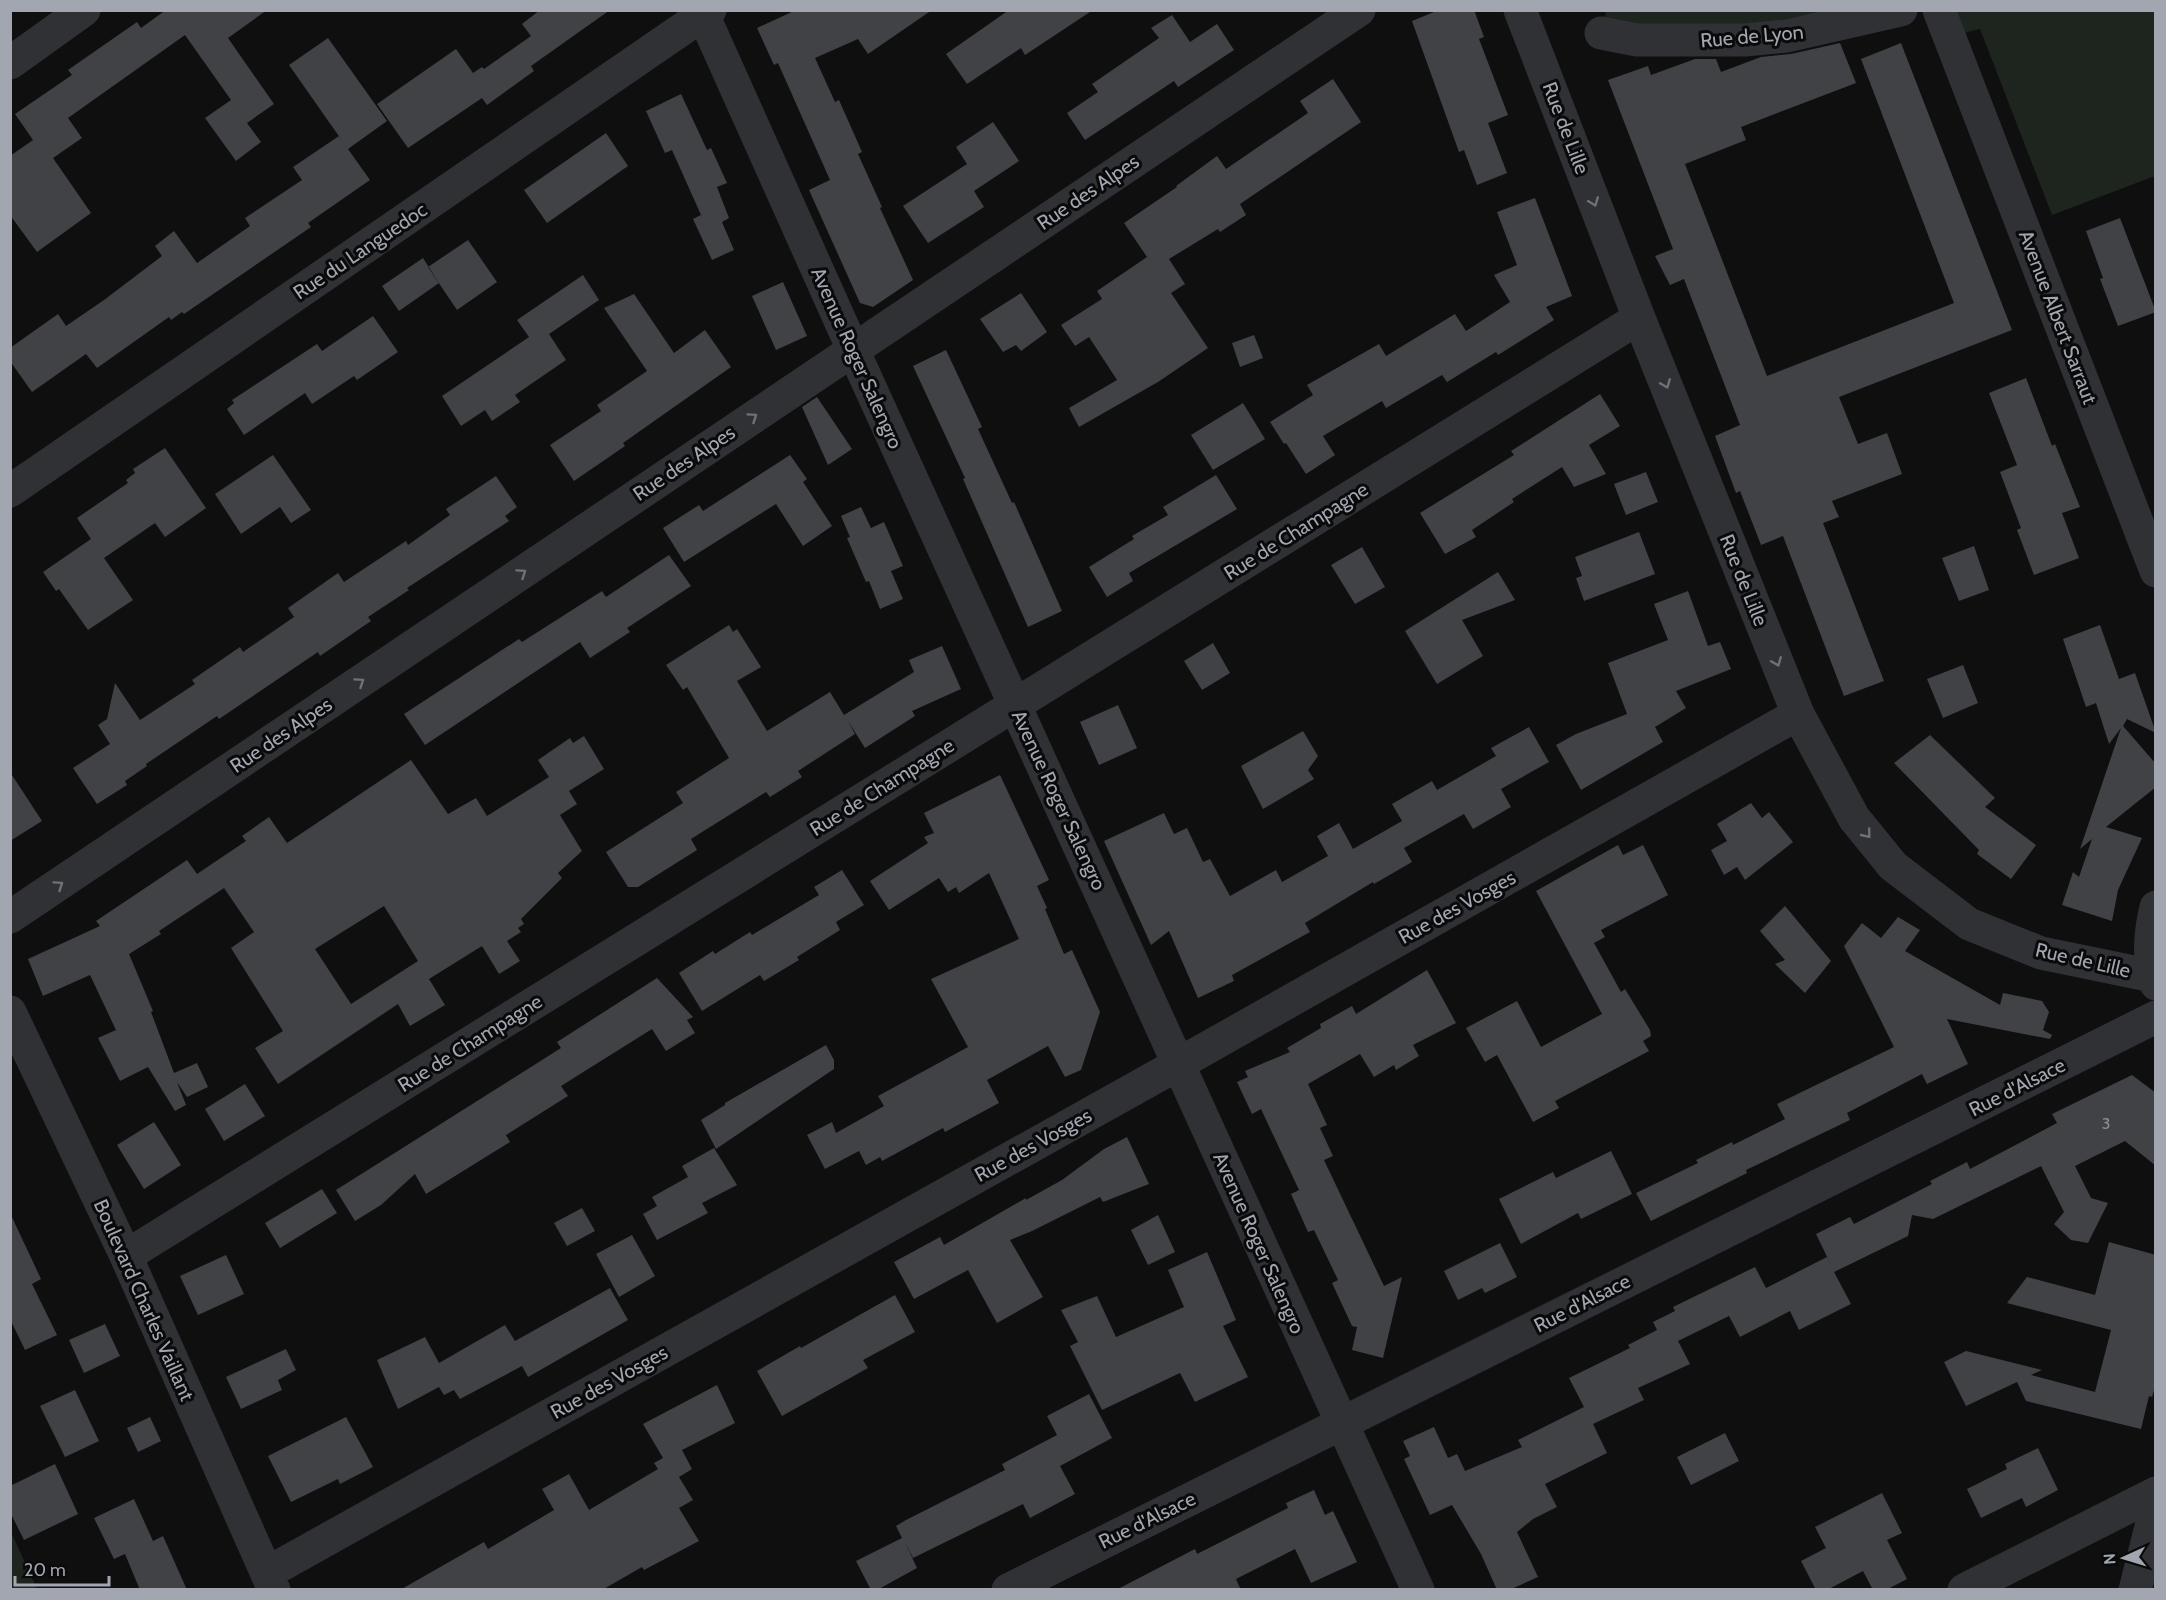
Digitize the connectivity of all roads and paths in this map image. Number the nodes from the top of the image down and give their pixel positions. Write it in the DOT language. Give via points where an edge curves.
graph roads {
  1 [pos="84,10"];
  2 [pos="1359,10"];
  3 [pos="1520,10"];
  4 [pos="1901,10"];
  5 [pos="1939,10"];
  6 [pos="705,12"];
  7 [pos="1601,33"];
  8 [pos="10,63"];
  9 [pos="1639,318"];
  10 [pos="853,349"];
  11 [pos="10,491"];
  12 [pos="2156,571"];
  13 [pos="1015,704"];
  14 [pos="1798,714"];
  15 [pos="2156,907"];
  16 [pos="10,917"];
  17 [pos="2154,980"];
  18 [pos="10,1012"];
  19 [pos="2156,1017"];
  20 [pos="1179,1064"];
  21 [pos="126,1256"];
  22 [pos="1341,1424"];
  23 [pos="2156,1493"];
  24 [pos="2156,1507"];
  25 [pos="270,1582"];
  26 [pos="1008,1590"];
  27 [pos="1418,1590"];
  28 [pos="1964,1590"];
  29 [pos="2134,1590"];
  1 -- 8 [label="street"];
  2 -- 10 [label="street, Rue des Alpes"];
  3 -- 9 [label="street, Rue de Lille, one-way"];
  4 -- 7 [label="street, Rue de Lyon" via="1787,36 1745,40 1637,40"];
  5 -- 12 [label="street, Avenue Albert Sarraut"];
  6 -- 10 [label="street, Avenue Roger Salengro"];
  6 -- 11 [label="street, Rue du Languedoc"];
  9 -- 13 [label="street, Rue de Champagne"];
  9 -- 14 [label="street, Rue de Lille, one-way"];
  10 -- 13 [label="street, Avenue Roger Salengro"];
  16 -- 10 [label="street, Rue des Alpes, one-way"];
  13 -- 20 [label="street, Avenue Roger Salengro"];
  13 -- 21 [label="street, Rue de Champagne"];
  14 -- 17 [label="street, Rue de Lille, one-way" via="1854,818 1893,866 1969,924 2041,953"];
  14 -- 20 [label="street, Rue des Vosges"];
  15 -- 17 [label="street" via="2150,934"];
  18 -- 21 [label="street, Boulevard Charles Vaillant"];
  19 -- 22 [label="street, Rue d'Alsace"];
  20 -- 22 [label="street, Avenue Roger Salengro"];
  20 -- 25 [label="street, Rue des Vosges"];
  21 -- 25 [label="street, Boulevard Charles Vaillant"];
  22 -- 26 [label="street, Rue d'Alsace"];
  22 -- 27 [label="street, Avenue Roger Salengro"];
  23 -- 28 [label="street"];
  24 -- 29 [label="street"];
}
